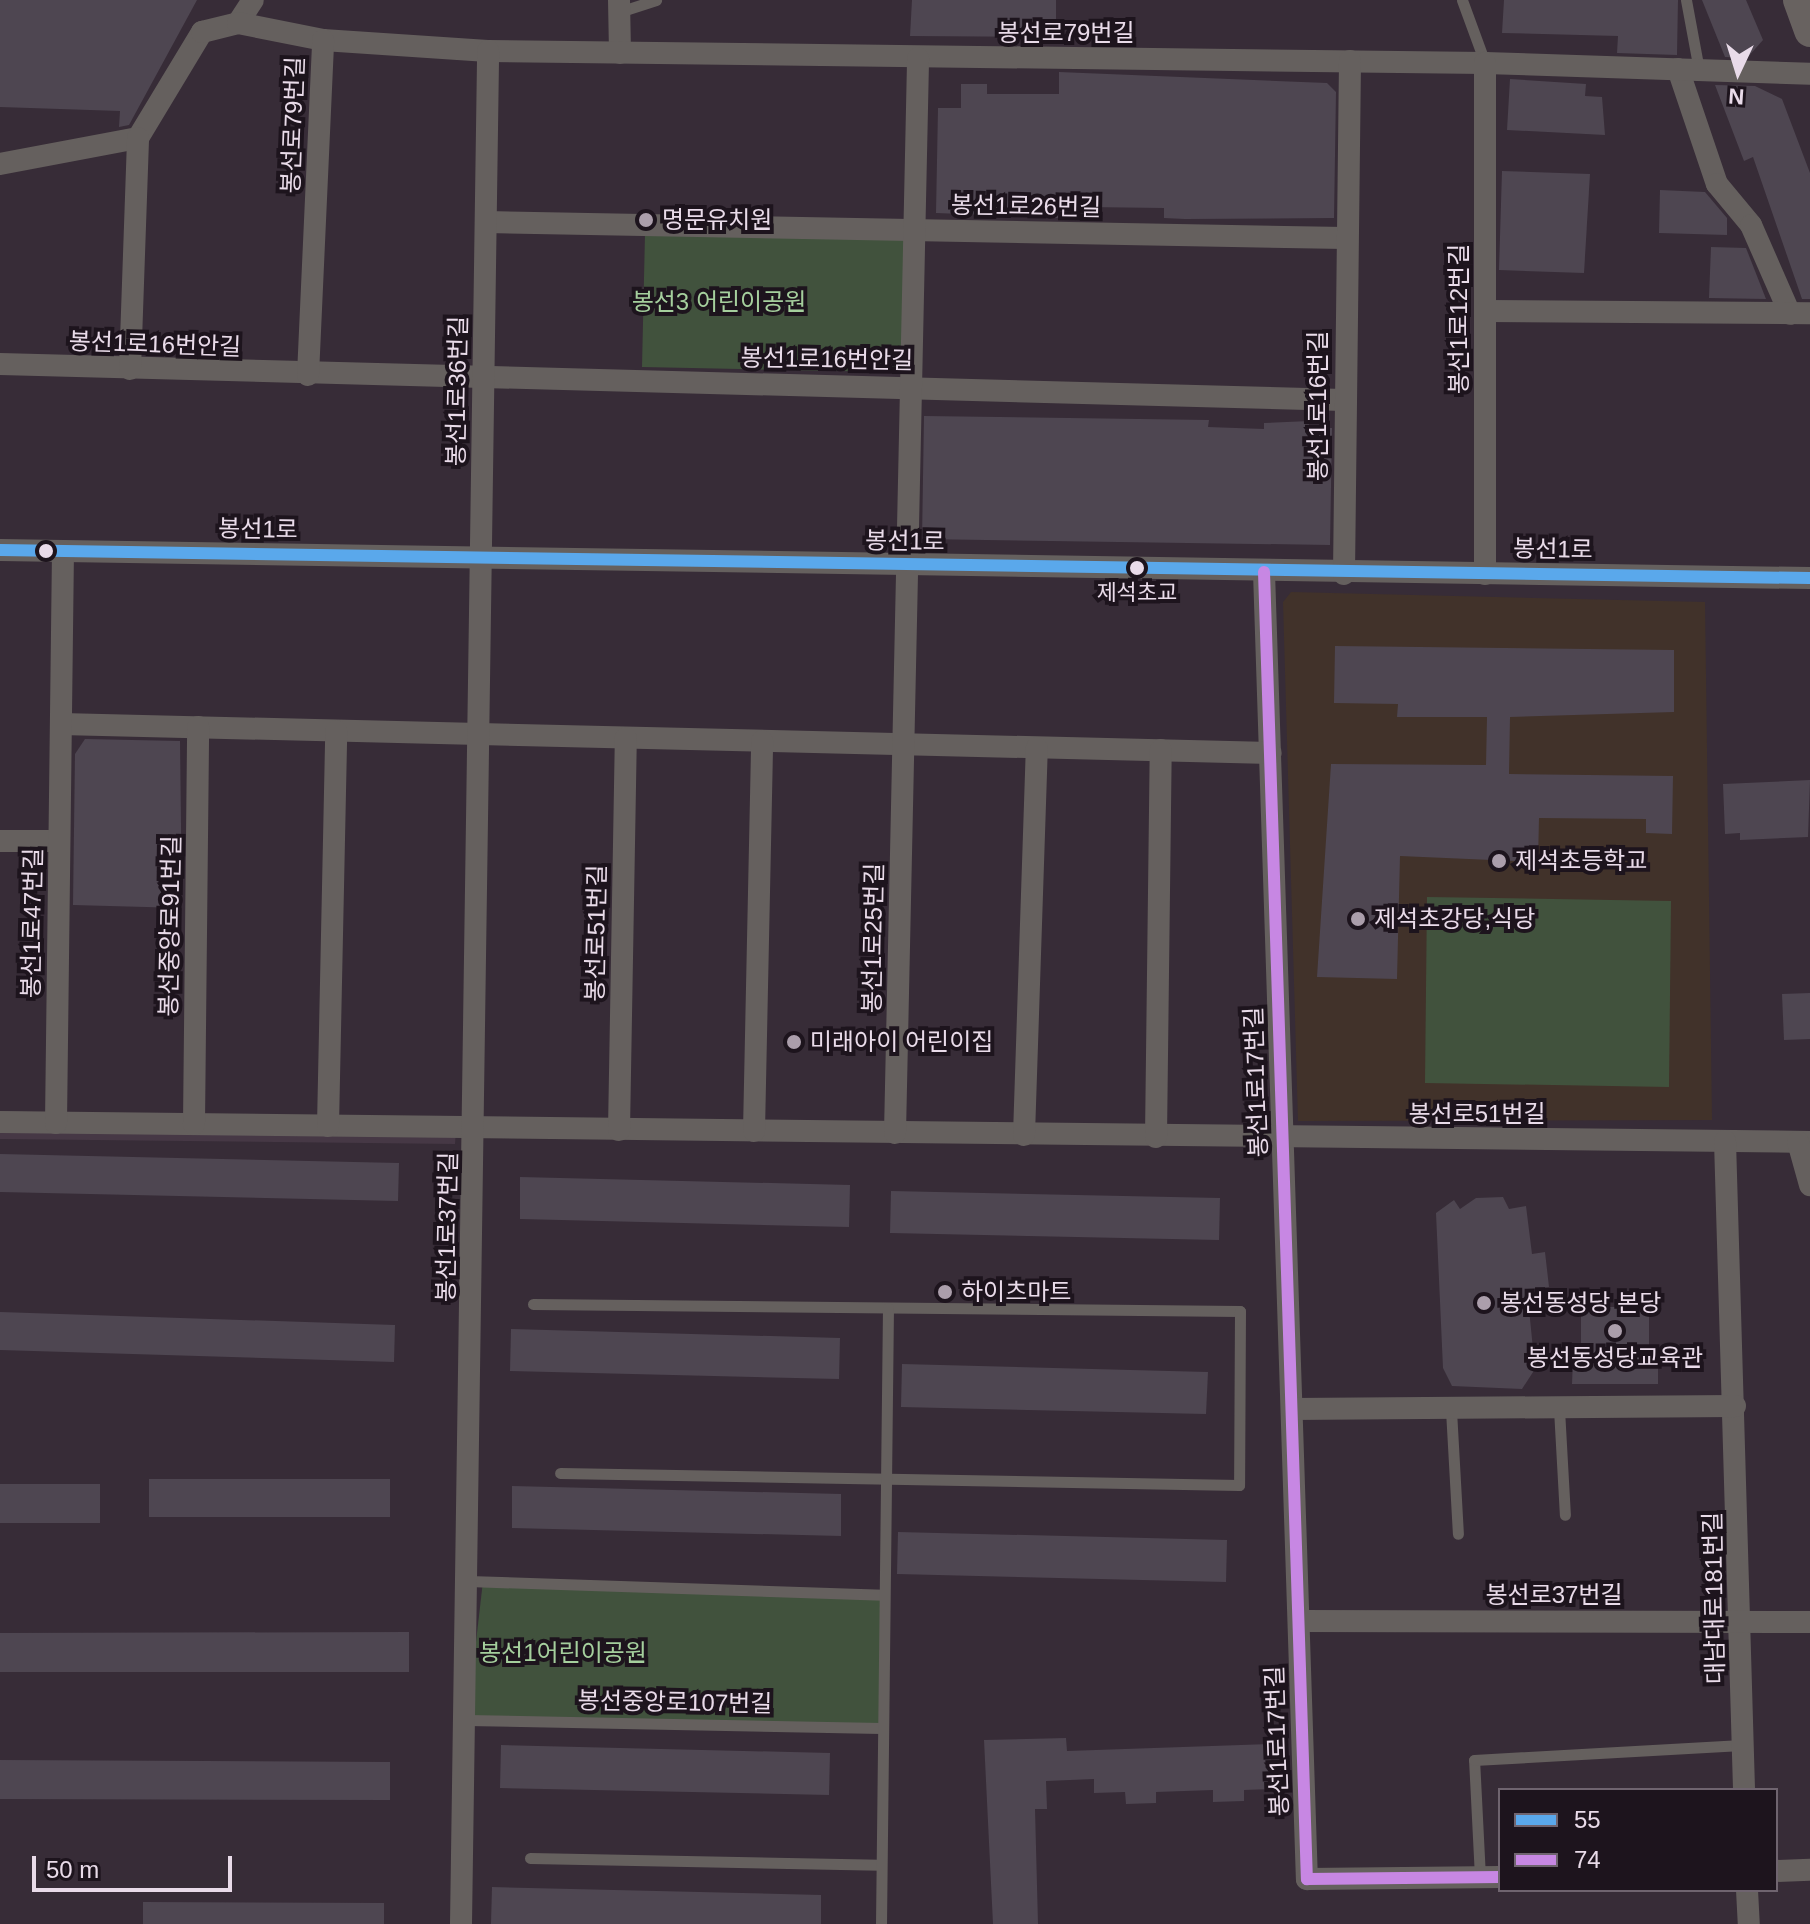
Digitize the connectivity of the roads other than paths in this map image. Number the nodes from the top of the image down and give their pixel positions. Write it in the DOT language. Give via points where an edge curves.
graph roads {
  1 [pos="253,0"];
  2 [pos="656,0"];
  3 [pos="1462,0"];
  4 [pos="1686,0"];
  5 [pos="1799,0"];
  6 [pos="619,6"];
  7 [pos="238,23"];
  8 [pos="1810,31"];
  9 [pos="323,40"];
  10 [pos="488,51"];
  11 [pos="620,53"];
  12 [pos="918,58"];
  13 [pos="1350,61"];
  14 [pos="1485,63"];
  15 [pos="1688,70"];
  16 [pos="1810,74"];
  17 [pos="138,138"];
  18 [pos="0,164"];
  19 [pos="486,222"];
  20 [pos="915,229"];
  21 [pos="1345,238"];
  22 [pos="1485,311"];
  23 [pos="1800,314"];
  24 [pos="0,364"];
  25 [pos="130,369"];
  26 [pos="308,375"];
  27 [pos="484,378"];
  28 [pos="911,386"];
  29 [pos="1344,400"];
  30 [pos="0,550"];
  31 [pos="63,551"];
  32 [pos="481,560"];
  33 [pos="907,567"];
  34 [pos="1264,572"];
  35 [pos="1344,574"];
  36 [pos="1485,574"];
  37 [pos="1810,578"];
  38 [pos="61,724"];
  39 [pos="198,727"];
  40 [pos="336,731"];
  41 [pos="479,734"];
  42 [pos="626,738"];
  43 [pos="762,741"];
  44 [pos="903,744"];
  45 [pos="1047,748"];
  46 [pos="1161,750"];
  47 [pos="1271,753"];
  48 [pos="0,841"];
  49 [pos="59,841"];
  50 [pos="0,1122"];
  51 [pos="56,1123"];
  52 [pos="194,1124"];
  53 [pos="328,1126"];
  54 [pos="474,1128"];
  55 [pos="619,1130"];
  56 [pos="754,1131"];
  57 [pos="895,1133"];
  58 [pos="1024,1135"];
  59 [pos="1156,1137"];
  60 [pos="1285,1140"];
  61 [pos="1725,1141"];
  62 [pos="1804,1142"];
  63 [pos="1810,1185"];
  64 [pos="533,1304"];
  65 [pos="888,1308"];
  66 [pos="1735,1406"];
  67 [pos="1292,1409"];
  68 [pos="1559,1409"];
  69 [pos="1451,1410"];
  70 [pos="560,1473"];
  71 [pos="885,1479"];
  72 [pos="1565,1515"];
  73 [pos="1458,1534"];
  74 [pos="468,1581"];
  75 [pos="883,1595"];
  76 [pos="1299,1621"];
  77 [pos="1741,1621"];
  78 [pos="1810,1622"];
  79 [pos="467,1720"];
  80 [pos="881,1728"];
  81 [pos="1742,1745"];
  82 [pos="1744,1788"];
  83 [pos="530,1858"];
  84 [pos="880,1865"];
  85 [pos="1810,1870"];
  86 [pos="1778,1871"];
  87 [pos="1490,1877"];
  88 [pos="1747,1892"];
  89 [pos="461,1924"];
  90 [pos="881,1924"];
  91 [pos="1749,1924"];
  1 -- 7 [label="street"];
  2 -- 6 [label="lane"];
  3 -- 14 [label="lane"];
  4 -- 15 [label="lane"];
  5 -- 8 [label="main road"];
  6 -- 11 [label="street"];
  7 -- 9 [label="street, 봉선로79번길"];
  7 -- 17 [label="street" via="202,32"];
  9 -- 10 [label="street, 봉선로79번길"];
  9 -- 26 [label="street, 봉선로79번길"];
  10 -- 11 [label="street, 봉선로79번길"];
  10 -- 19 [label="street, 봉선1로36번길"];
  11 -- 12 [label="street, 봉선로79번길"];
  12 -- 13 [label="street, 봉선로79번길"];
  12 -- 20 [label="street, 봉선1로26번길"];
  13 -- 14 [label="street, 봉선로79번길"];
  13 -- 21 [label="street, 봉선1로16번길"];
  14 -- 15 [label="street, 봉선로79번길"];
  14 -- 22 [label="street, 봉선1로12번길"];
  15 -- 16 [label="street, 봉선로79번길"];
  15 -- 23 [label="street" via="1717,184 1751,225"];
  17 -- 18 [label="street"];
  17 -- 25 [label="street"];
  19 -- 20 [label="street, 봉선1로26번길"];
  19 -- 27 [label="street, 봉선1로36번길"];
  20 -- 21 [label="street, 봉선1로26번길"];
  20 -- 28 [label="street, 봉선1로26번길"];
  21 -- 29 [label="street, 봉선1로16번길"];
  22 -- 23 [label="street"];
  22 -- 36 [label="street, 봉선1로12번길"];
  24 -- 25 [label="street, 봉선1로16번안길"];
  25 -- 26 [label="street, 봉선1로16번안길"];
  26 -- 27 [label="street, 봉선1로16번안길"];
  27 -- 28 [label="street, 봉선1로16번안길"];
  27 -- 32 [label="street, 봉선1로36번길"];
  28 -- 29 [label="street, 봉선1로16번안길"];
  28 -- 33 [label="street, 봉선1로26번길"];
  29 -- 35 [label="street, 봉선1로16번길"];
  30 -- 31 [label="street, 봉선1로"];
  31 -- 32 [label="street, 봉선1로"];
  31 -- 38 [label="street, 봉선1로47번길"];
  32 -- 33 [label="street, 봉선1로"];
  32 -- 41 [label="street, 봉선1로37번길"];
  33 -- 34 [label="street, 봉선1로"];
  33 -- 44 [label="street, 봉선1로25번길"];
  34 -- 35 [label="street, 봉선1로"];
  34 -- 47 [label="street, 봉선1로17번길"];
  35 -- 36 [label="street, 봉선1로"];
  36 -- 37 [label="street, 봉선1로"];
  38 -- 39 [label="street"];
  38 -- 49 [label="street, 봉선1로47번길"];
  39 -- 40 [label="street"];
  39 -- 52 [label="street, 봉선중앙로91번길"];
  40 -- 41 [label="street"];
  40 -- 53 [label="street"];
  41 -- 42 [label="street"];
  41 -- 54 [label="street, 봉선1로37번길"];
  42 -- 43 [label="street"];
  42 -- 55 [label="street, 봉선로51번길"];
  43 -- 44 [label="street"];
  43 -- 56 [label="street"];
  44 -- 45 [label="street"];
  44 -- 57 [label="street, 봉선1로25번길"];
  45 -- 46 [label="street"];
  45 -- 58 [label="street"];
  46 -- 47 [label="street"];
  46 -- 59 [label="street"];
  47 -- 60 [label="street, 봉선1로17번길"];
  48 -- 49 [label="street"];
  49 -- 51 [label="street, 봉선1로47번길"];
  50 -- 51 [label="street"];
  51 -- 52 [label="street"];
  52 -- 53 [label="street"];
  53 -- 54 [label="street"];
  54 -- 55 [label="street, 봉선로51번길"];
  54 -- 74 [label="street, 봉선1로37번길"];
  55 -- 56 [label="street, 봉선로51번길"];
  56 -- 57 [label="street, 봉선로51번길"];
  57 -- 58 [label="street, 봉선로51번길"];
  58 -- 59 [label="street, 봉선로51번길"];
  59 -- 60 [label="street, 봉선로51번길"];
  60 -- 61 [label="street, 봉선로51번길"];
  60 -- 67 [label="street, 봉선1로17번길"];
  61 -- 62 [label="street, 봉선로51번길"];
  61 -- 66 [label="street, 대남대로181번길"];
  62 -- 63 [label="street, 봉선로51번길"];
  64 -- 65 [label="lane"];
  65 -- 71 [label="lane"];
  65 -- 71 [label="lane" via="1240,1311 1239,1485"];
  66 -- 68 [label="street"];
  66 -- 77 [label="street, 대남대로181번길"];
  67 -- 69 [label="street"];
  67 -- 76 [label="street, 봉선1로17번길"];
  68 -- 69 [label="street"];
  68 -- 72 [label="lane"];
  69 -- 73 [label="lane"];
  70 -- 71 [label="lane"];
  71 -- 75 [label="lane"];
  74 -- 75 [label="lane"];
  74 -- 79 [label="street, 봉선1로37번길"];
  75 -- 80 [label="lane"];
  76 -- 77 [label="street, 봉선로37번길"];
  76 -- 87 [label="street, 봉선1로17번길" via="1307,1879"];
  77 -- 78 [label="street, 봉선로37번길"];
  77 -- 81 [label="street, 대남대로181번길"];
  79 -- 80 [label="lane, 봉선중앙로107번길"];
  79 -- 89 [label="street, 봉선1로37번길"];
  80 -- 84 [label="lane"];
  81 -- 82 [label="street, 대남대로181번길"];
  81 -- 87 [label="lane" via="1474,1760"];
  83 -- 84 [label="lane"];
  84 -- 90 [label="lane"];
  85 -- 86 [label="street"];
  88 -- 91 [label="street"];
}
